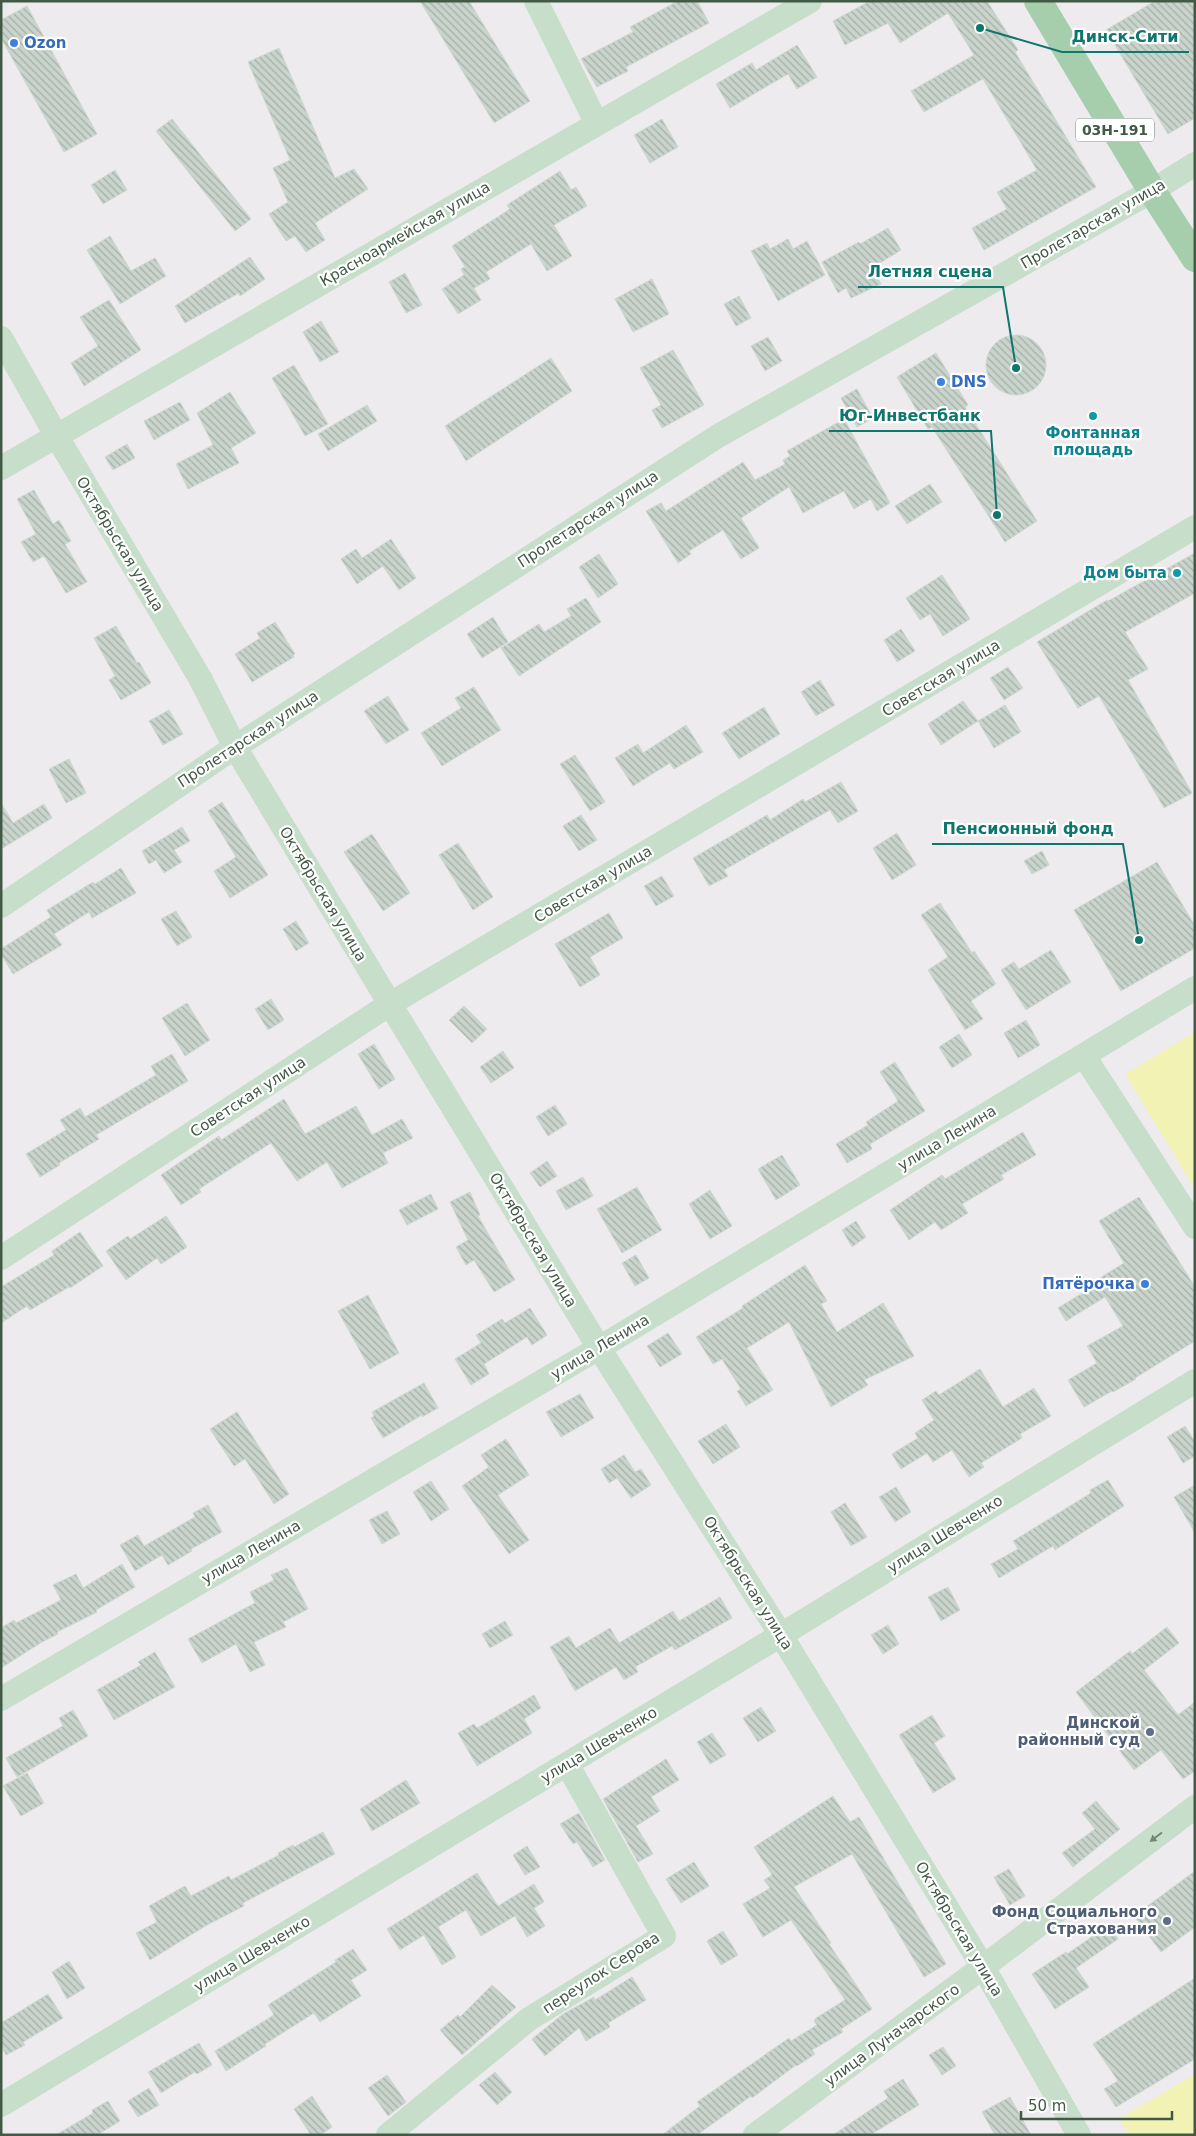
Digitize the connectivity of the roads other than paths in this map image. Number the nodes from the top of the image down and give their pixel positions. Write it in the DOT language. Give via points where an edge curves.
graph roads {
  1 [pos="536,1"];
  2 [pos="810,1"];
  3 [pos="1038,1"];
  4 [pos="597,124"];
  5 [pos="1195,164"];
  6 [pos="1152,191"];
  7 [pos="1195,258"];
  8 [pos="1,338"];
  9 [pos="56,435"];
  10 [pos="1,468"];
  11 [pos="1195,527"];
  12 [pos="235,747"];
  13 [pos="1,906"];
  14 [pos="1195,988"];
  15 [pos="390,1004"];
  16 [pos="1084,1056"];
  17 [pos="1195,1228"];
  18 [pos="1,1258"];
  19 [pos="598,1348"];
  20 [pos="1195,1381"];
  21 [pos="781,1635"];
  22 [pos="1,1699"];
  23 [pos="568,1764"];
  24 [pos="1195,1808"];
  25 [pos="983,1967"];
  26 [pos="1,2105"];
  27 [pos="388,2135"];
  28 [pos="755,2135"];
  29 [pos="1078,2135"];
  1 -- 4 [label="street"];
  2 -- 4 [label="street, Красноармейская улица"];
  3 -- 6 [label="main road, 03Н-191"];
  4 -- 9 [label="street, Красноармейская улица"];
  5 -- 6 [label="street, Пролетарская улица"];
  6 -- 7 [label="main road, 03Н-191"];
  6 -- 12 [label="street, Пролетарская улица" via="718,436"];
  8 -- 9 [label="street, Октябрьская улица"];
  9 -- 10 [label="street, Красноармейская улица"];
  9 -- 12 [label="street, Октябрьская улица" via="200,678"];
  11 -- 15 [label="street, Советская улица"];
  12 -- 13 [label="street, Пролетарская улица"];
  12 -- 15 [label="street, Октябрьская улица"];
  14 -- 16 [label="street, улица Ленина"];
  15 -- 18 [label="street, Советская улица"];
  15 -- 19 [label="street, Октябрьская улица"];
  16 -- 17 [label="street"];
  16 -- 19 [label="street, улица Ленина"];
  19 -- 21 [label="street, Октябрьская улица"];
  19 -- 22 [label="street, улица Ленина"];
  20 -- 21 [label="street, улица Шевченко"];
  21 -- 23 [label="street, улица Шевченко"];
  21 -- 25 [label="street, Октябрьская улица"];
  23 -- 26 [label="street, улица Шевченко"];
  23 -- 27 [label="street, переулок Серова" via="664,1936 529,2019"];
  24 -- 25 [label="street, улица Луначарского, one-way"];
  25 -- 28 [label="street, улица Луначарского"];
  25 -- 29 [label="street, Октябрьская улица"];
}
